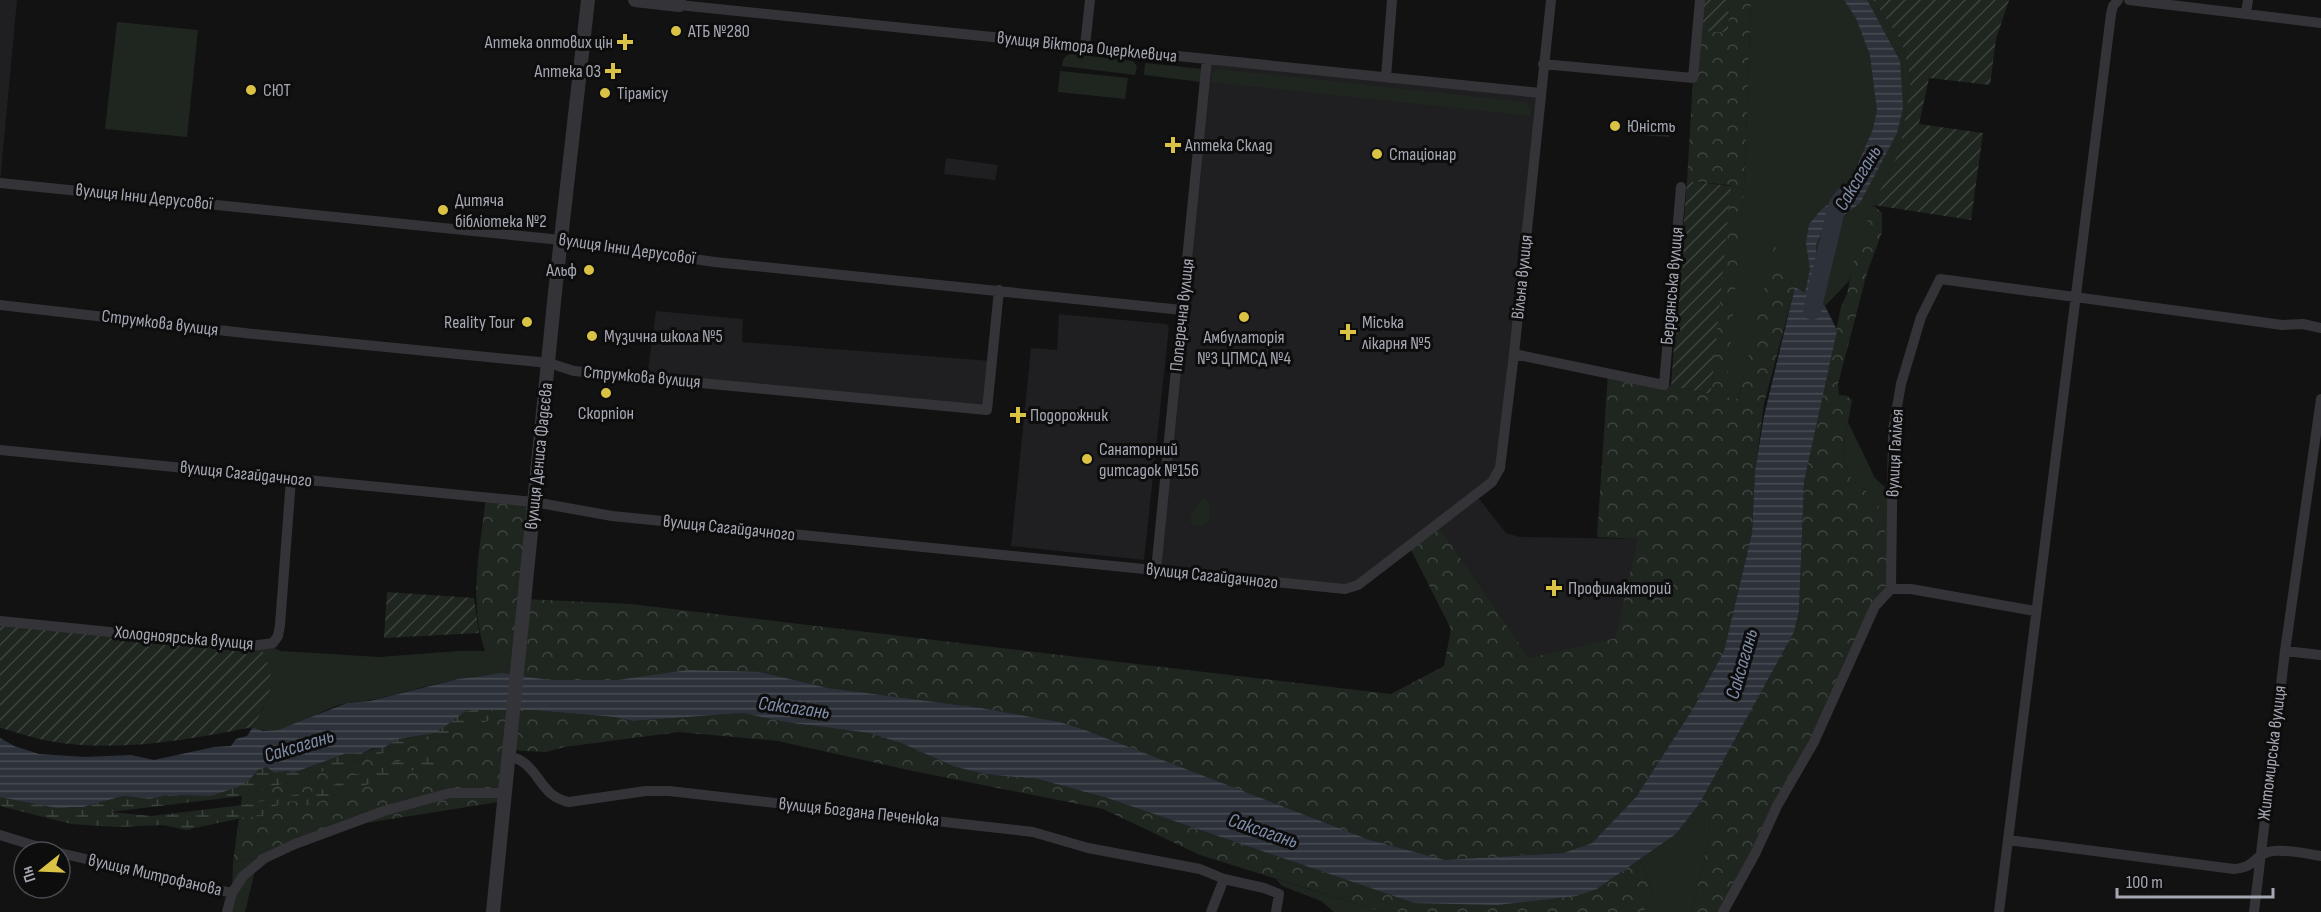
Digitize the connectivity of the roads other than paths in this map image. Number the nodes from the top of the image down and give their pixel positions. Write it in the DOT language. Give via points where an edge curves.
graph roads {
  1 [pos="588,0"];
  2 [pos="635,0"];
  3 [pos="1089,0"];
  4 [pos="1392,0"];
  5 [pos="1551,0"];
  6 [pos="1700,0"];
  7 [pos="2118,0"];
  8 [pos="2129,0"];
  9 [pos="2248,0"];
  10 [pos="679,2"];
  11 [pos="2246,13"];
  12 [pos="2321,23"];
  13 [pos="1085,46"];
  14 [pos="1208,59"];
  15 [pos="1544,64"];
  16 [pos="1386,77"];
  17 [pos="1540,93"];
  18 [pos="0,183"];
  19 [pos="1681,187"];
  20 [pos="561,240"];
  21 [pos="999,290"];
  22 [pos="2076,298"];
  23 [pos="0,305"];
  24 [pos="1182,310"];
  25 [pos="2321,328"];
  26 [pos="1514,354"];
  27 [pos="549,363"];
  28 [pos="2321,399"];
  29 [pos="0,450"];
  30 [pos="291,479"];
  31 [pos="534,502"];
  32 [pos="1437,524"];
  33 [pos="1156,570"];
  34 [pos="1891,589"];
  35 [pos="2035,611"];
  36 [pos="0,621"];
  37 [pos="2285,651"];
  38 [pos="2321,655"];
  39 [pos="508,753"];
  40 [pos="505,793"];
  41 [pos="0,835"];
  42 [pos="16,840"];
  43 [pos="2008,840"];
  44 [pos="2260,855"];
  45 [pos="72,856"];
  46 [pos="2321,856"];
  47 [pos="1224,879"];
  48 [pos="232,893"];
  49 [pos="227,912"];
  50 [pos="493,912"];
  51 [pos="1211,912"];
  52 [pos="1276,912"];
  53 [pos="1723,912"];
  54 [pos="1998,912"];
  55 [pos="2254,912"];
  1 -- 20 [label="street, вулиця Дениса Фадєєва"];
  2 -- 10 [label="street, вулиця Віктора Оцерклевича"];
  3 -- 13 [label="street"];
  4 -- 16 [label="street"];
  5 -- 15 [label="street, Вільна вулиця"];
  6 -- 15 [label="street" via="1693,78"];
  7 -- 22 [label="street" via="2111,14"];
  8 -- 11 [label="street"];
  9 -- 11 [label="street"];
  10 -- 13 [label="street, вулиця Віктора Оцерклевича"];
  11 -- 12 [label="street"];
  13 -- 14 [label="street, вулиця Віктора Оцерклевича"];
  14 -- 16 [label="street, вулиця Віктора Оцерклевича"];
  14 -- 24 [label="street, Поперечна вулиця"];
  15 -- 17 [label="street, Вільна вулиця"];
  16 -- 17 [label="street, вулиця Віктора Оцерклевича"];
  17 -- 26 [label="street, Вільна вулиця"];
  18 -- 20 [label="street, вулиця Інни Дерусової"];
  19 -- 26 [label="street, Бердянська вулиця" via="1664,385"];
  20 -- 21 [label="street, вулиця Інни Дерусової" via="716,261"];
  20 -- 27 [label="street, вулиця Дениса Фадєєва"];
  21 -- 24 [label="street, вулиця Інни Дерусової"];
  21 -- 27 [label="street, Струмкова вулиця" via="987,410 574,371"];
  22 -- 25 [label="street, вулиця Галілея"];
  22 -- 34 [label="street, вулиця Галілея" via="1940,279 1921,317 1901,384 1893,430"];
  22 -- 35 [label="street"];
  23 -- 27 [label="street, Струмкова вулиця"];
  24 -- 33 [label="street, Поперечна вулиця"];
  26 -- 32 [label="street, Вільна вулиця" via="1497,476"];
  27 -- 31 [label="street, вулиця Дениса Фадєєва"];
  28 -- 37 [label="street, Житомирська вулиця"];
  29 -- 30 [label="street, вулиця Сагайдачного"];
  30 -- 31 [label="street, вулиця Сагайдачного"];
  30 -- 36 [label="street, Холодноярська вулиця" via="280,625 273,643 241,645"];
  31 -- 33 [label="street, вулиця Сагайдачного" via="612,516"];
  31 -- 39 [label="street, вулиця Дениса Фадєєва"];
  32 -- 33 [label="street, вулиця Сагайдачного" via="1358,585 1345,589"];
  34 -- 35 [label="street" via="1911,589"];
  34 -- 53 [label="street" via="1875,606 1814,742"];
  35 -- 43 [label="street"];
  37 -- 38 [label="street"];
  37 -- 44 [label="street, Житомирська вулиця"];
  39 -- 40 [label="street, вулиця Дениса Фадєєва"];
  39 -- 47 [label="street, вулиця Богдана Печенюка" via="526,764 550,795 569,802 669,791 994,827 1200,869"];
  40 -- 48 [label="street" via="450,793 384,811 265,858 243,876"];
  40 -- 50 [label="street, вулиця Дениса Фадєєва"];
  41 -- 42 [label="street"];
  43 -- 44 [label="street" via="2234,869 2255,863"];
  43 -- 54 [label="street"];
  44 -- 46 [label="street" via="2271,850"];
  44 -- 55 [label="street, Житомирська вулиця"];
  45 -- 48 [label="street, вулиця Митрофанова"];
  47 -- 51 [label="street"];
  47 -- 52 [label="street, вулиця Богдана Печенюка" via="1279,894"];
  48 -- 49 [label="street, вулиця Митрофанова"];
}
